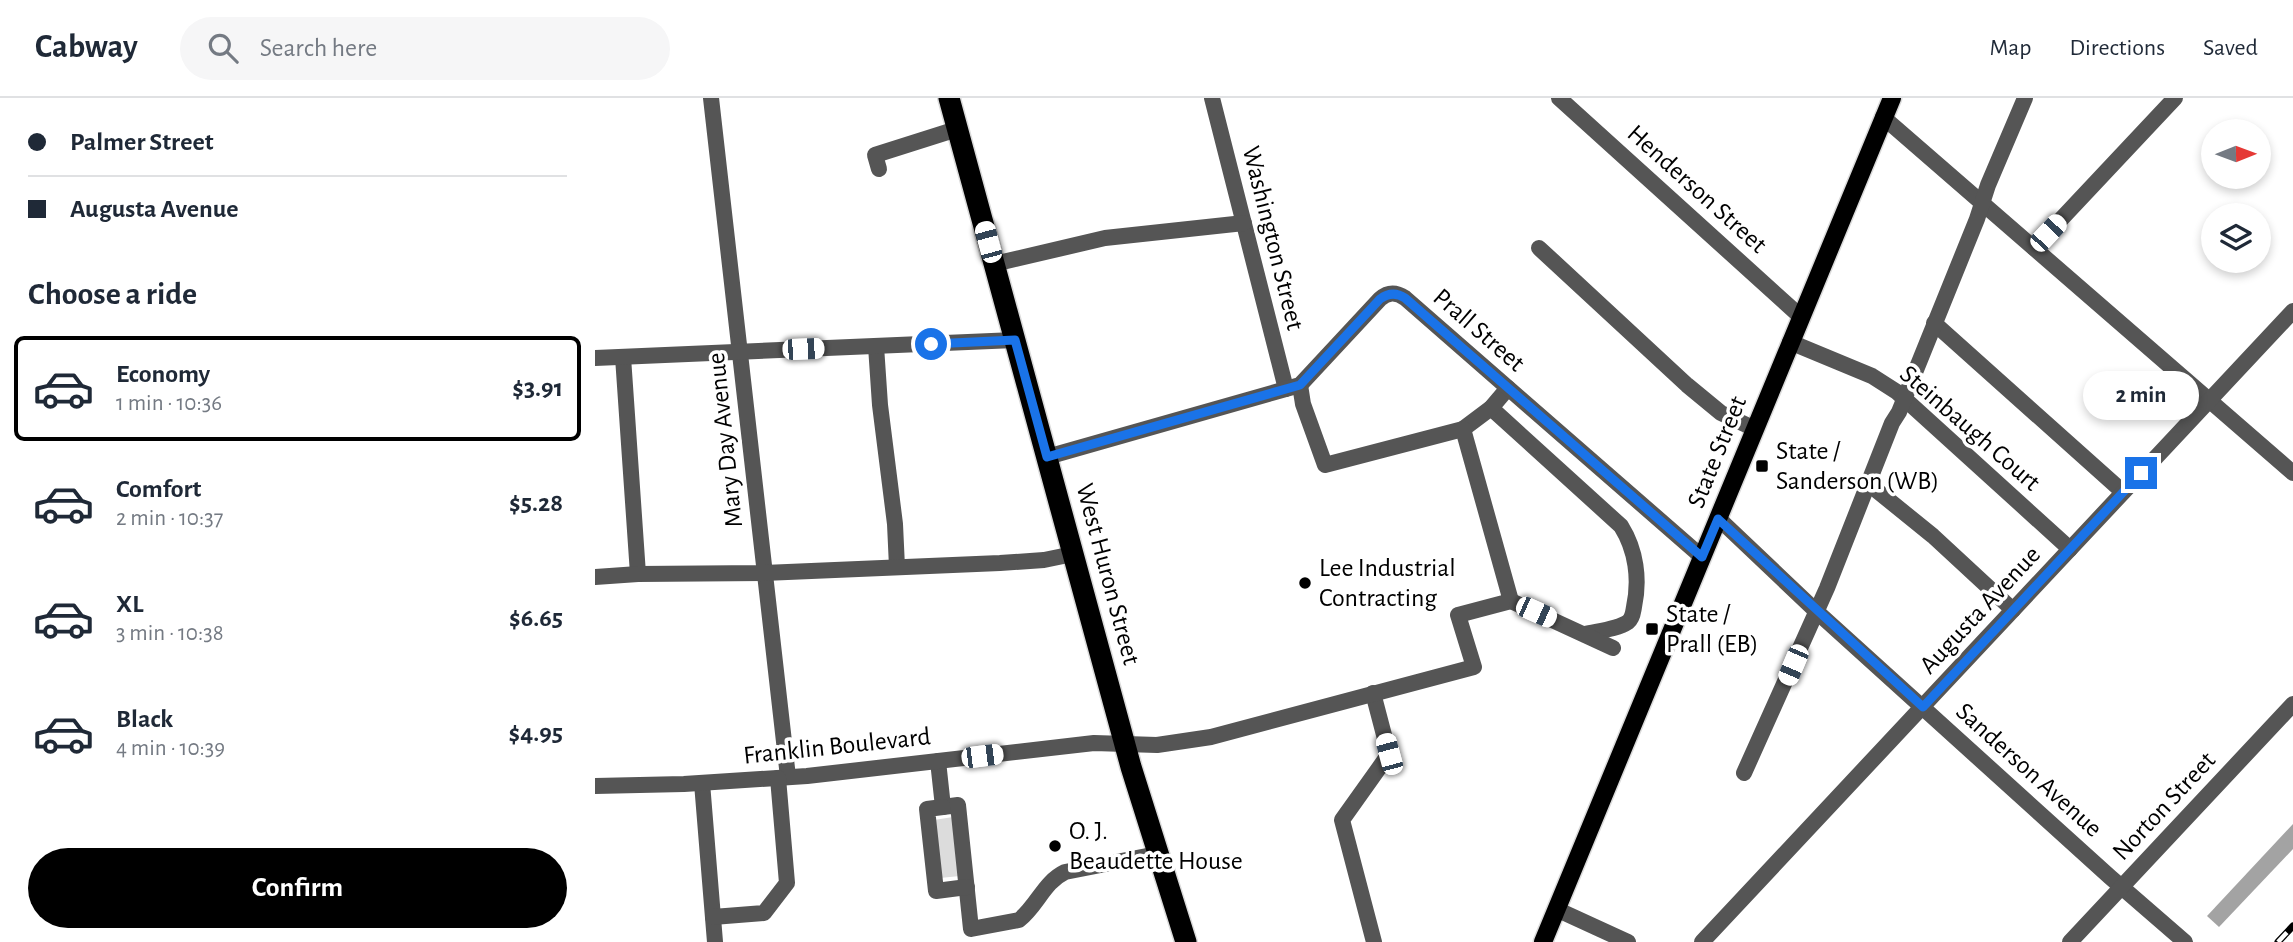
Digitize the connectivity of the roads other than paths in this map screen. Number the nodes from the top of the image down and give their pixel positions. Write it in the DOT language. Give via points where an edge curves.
graph roads {
  1 [pos="711,98"];
  2 [pos="949,98"];
  3 [pos="1212,98"];
  4 [pos="1559,98"];
  5 [pos="1892,98"];
  6 [pos="2025,98"];
  7 [pos="2175,98"];
  8 [pos="1883,117"];
  9 [pos="957,129"];
  10 [pos="880,169"];
  11 [pos="1983,204"];
  12 [pos="1244,223"];
  13 [pos="1539,248"];
  14 [pos="2034,248"];
  15 [pos="995,264"];
  16 [pos="2293,311"];
  17 [pos="1801,317"];
  18 [pos="1934,323"];
  19 [pos="1015,340"];
  20 [pos="1790,342"];
  21 [pos="876,346"];
  22 [pos="740,352"];
  23 [pos="623,357"];
  24 [pos="595,358"];
  25 [pos="1293,387"];
  26 [pos="1508,388"];
  27 [pos="1904,398"];
  28 [pos="2209,399"];
  29 [pos="1490,408"];
  30 [pos="1463,429"];
  31 [pos="1755,429"];
  32 [pos="1047,457"];
  33 [pos="2293,472"];
  34 [pos="1606,474"];
  35 [pos="1870,485"];
  36 [pos="2123,492"];
  37 [pos="1587,496"];
  38 [pos="1718,519"];
  39 [pos="2070,549"];
  40 [pos="1073,554"];
  41 [pos="1702,557"];
  42 [pos="897,567"];
  43 [pos="638,573"];
  44 [pos="764,573"];
  45 [pos="595,577"];
  46 [pos="1511,601"];
  47 [pos="2013,610"];
  48 [pos="1816,611"];
  49 [pos="1585,634"];
  50 [pos="1613,648"];
  51 [pos="1373,694"];
  52 [pos="2293,704"];
  53 [pos="1923,707"];
  54 [pos="1125,744"];
  55 [pos="938,761"];
  56 [pos="1744,773"];
  57 [pos="783,778"];
  58 [pos="702,783"];
  59 [pos="595,786"];
  60 [pos="943,807"];
  61 [pos="1157,854"];
  62 [pos="967,887"];
  63 [pos="2122,887"];
  64 [pos="1556,909"];
  65 [pos="713,917"];
  66 [pos="1603,937"];
  67 [pos="715,942"];
  68 [pos="1186,942"];
  69 [pos="1374,942"];
  70 [pos="1543,942"];
  71 [pos="1628,942"];
  72 [pos="1702,942"];
  73 [pos="2070,942"];
  74 [pos="2185,942"];
  1 -- 22 [label="street, Mary Day Avenue"];
  2 -- 9 [label="highway, West Huron Street"];
  3 -- 12 [label="street, Washington Street"];
  4 -- 17 [label="street, Henderson Street"];
  5 -- 8 [label="main road, State Street"];
  6 -- 11 [label="street"];
  7 -- 14 [label="street"];
  8 -- 11 [label="street"];
  8 -- 17 [label="main road, State Street"];
  9 -- 10 [label="street" via="875,155"];
  9 -- 15 [label="highway, West Huron Street"];
  11 -- 14 [label="street"];
  11 -- 18 [label="street"];
  12 -- 15 [label="street" via="1105,238"];
  12 -- 25 [label="street, Washington Street"];
  13 -- 31 [label="street" via="1687,385 1721,413"];
  14 -- 28 [label="street"];
  15 -- 19 [label="highway, West Huron Street"];
  16 -- 28 [label="street, Augusta Avenue"];
  17 -- 20 [label="main road, State Street"];
  18 -- 27 [label="street"];
  18 -- 36 [label="street"];
  19 -- 21 [label="street"];
  19 -- 32 [label="highway, West Huron Street"];
  20 -- 27 [label="street, Steinbaugh Court" via="1872,376"];
  20 -- 31 [label="main road, State Street"];
  21 -- 22 [label="street"];
  21 -- 42 [label="street"];
  22 -- 23 [label="street"];
  22 -- 44 [label="street, Mary Day Avenue"];
  23 -- 24 [label="street"];
  23 -- 43 [label="street"];
  25 -- 26 [label="street, Prall Street" via="1380,299 1395,293"];
  25 -- 30 [label="street, Washington Street" via="1308,413 1325,465"];
  25 -- 32 [label="street"];
  26 -- 29 [label="street"];
  26 -- 34 [label="street, Prall Street"];
  27 -- 35 [label="street"];
  27 -- 39 [label="street, Steinbaugh Court"];
  28 -- 33 [label="street"];
  28 -- 36 [label="street, Augusta Avenue"];
  29 -- 30 [label="street"];
  29 -- 37 [label="street"];
  30 -- 46 [label="street"];
  31 -- 38 [label="main road, State Street"];
  32 -- 40 [label="highway, West Huron Street"];
  34 -- 37 [label="street"];
  34 -- 41 [label="street, Prall Street"];
  35 -- 47 [label="street"];
  35 -- 48 [label="street"];
  36 -- 39 [label="street, Augusta Avenue"];
  37 -- 49 [label="street" via="1621,526 1638,577 1632,619"];
  38 -- 41 [label="main road, State Street"];
  38 -- 48 [label="street, Sanderson Avenue"];
  39 -- 47 [label="street, Augusta Avenue"];
  40 -- 42 [label="street" via="1044,560"];
  40 -- 54 [label="highway, West Huron Street"];
  41 -- 64 [label="main road, State Street"];
  42 -- 44 [label="street"];
  43 -- 44 [label="street"];
  43 -- 45 [label="street"];
  44 -- 57 [label="street, Mary Day Avenue"];
  46 -- 49 [label="street"];
  46 -- 51 [label="street, Franklin Boulevard" via="1458,615 1474,667"];
  47 -- 53 [label="street, Augusta Avenue"];
  48 -- 53 [label="street, Sanderson Avenue"];
  48 -- 56 [label="street"];
  49 -- 50 [label="street"];
  51 -- 54 [label="street, Franklin Boulevard" via="1212,737 1157,745"];
  51 -- 69 [label="street" via="1389,754 1342,820"];
  52 -- 63 [label="street, Norton Street"];
  53 -- 63 [label="street, Sanderson Avenue"];
  53 -- 72 [label="street, Augusta Avenue"];
  54 -- 55 [label="street, Franklin Boulevard" via="1094,743"];
  54 -- 61 [label="highway, West Huron Street"];
  55 -- 57 [label="street, Franklin Boulevard"];
  55 -- 60 [label="street"];
  57 -- 58 [label="street, Franklin Boulevard"];
  57 -- 65 [label="street, Mary Day Avenue" via="787,883 764,913"];
  58 -- 59 [label="street, Franklin Boulevard"];
  58 -- 65 [label="street"];
  60 -- 62 [label="street" via="958,805"];
  60 -- 62 [label="street" via="927,809 936,891"];
  61 -- 62 [label="street" via="1065,872 1052,879 1025,915 1009,923 971,929"];
  61 -- 68 [label="highway, West Huron Street"];
  63 -- 73 [label="street, Norton Street"];
  63 -- 74 [label="street, Sanderson Avenue"];
  64 -- 66 [label="street"];
  64 -- 70 [label="main road, State Street"];
  65 -- 67 [label="street"];
  66 -- 71 [label="street"];
}
